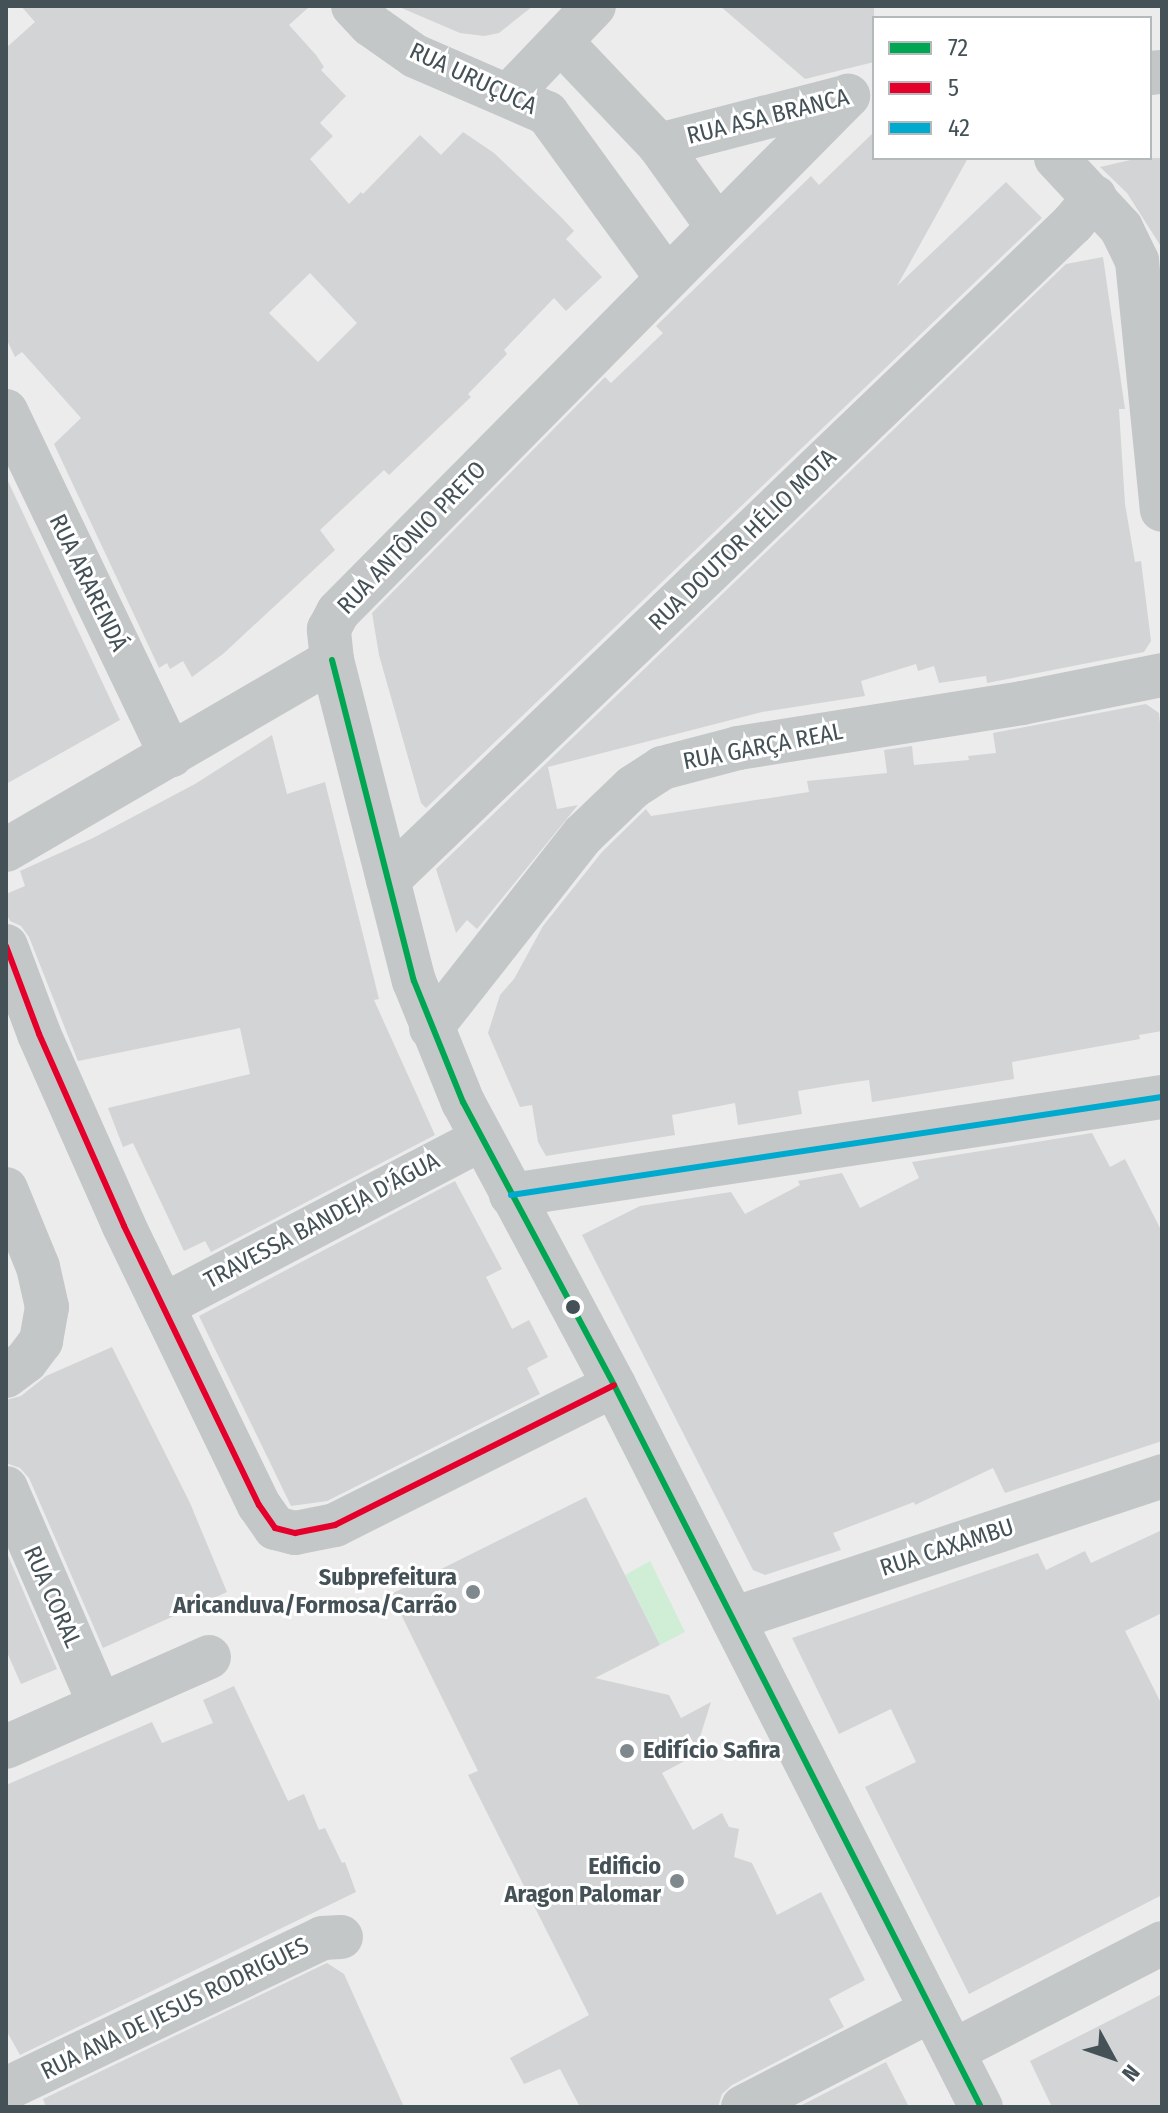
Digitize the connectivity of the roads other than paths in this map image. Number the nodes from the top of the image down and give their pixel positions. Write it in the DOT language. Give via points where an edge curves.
graph roads {
  1 [pos="353,6"];
  2 [pos="594,6"];
  3 [pos="562,43"];
  4 [pos="861,94"];
  5 [pos="509,95"];
  6 [pos="659,145"];
  7 [pos="1058,160"];
  8 [pos="1095,197"];
  9 [pos="717,226"];
  10 [pos="667,278"];
  11 [pos="6,411"];
  12 [pos="1162,510"];
  13 [pos="332,660"];
  14 [pos="1162,675"];
  15 [pos="171,755"];
  16 [pos="6,850"];
  17 [pos="388,880"];
  18 [pos="6,946"];
  19 [pos="431,1028"];
  20 [pos="1160,1102"];
  21 [pos="481,1139"];
  22 [pos="6,1189"];
  23 [pos="511,1195"];
  24 [pos="164,1305"];
  25 [pos="6,1376"];
  26 [pos="614,1385"];
  27 [pos="1162,1476"];
  28 [pos="6,1488"];
  29 [pos="733,1619"];
  30 [pos="209,1657"];
  31 [pos="100,1705"];
  32 [pos="6,1747"];
  33 [pos="341,1937"];
  34 [pos="1162,1943"];
  35 [pos="932,2010"];
  36 [pos="953,2051"];
  37 [pos="7,2086"];
  38 [pos="743,2107"];
  39 [pos="981,2107"];
  1 -- 5 [label="street, RUA URUÇUCA" via="415,56"];
  2 -- 3 [label="street"];
  3 -- 5 [label="street"];
  3 -- 6 [label="street, RUA ASA BRANCA"];
  4 -- 6 [label="street, RUA ASA BRANCA"];
  4 -- 9 [label="street, RUA ANTÔNIO PRETO"];
  5 -- 10 [label="street, RUA URUÇUCA" via="554,121"];
  6 -- 9 [label="street"];
  7 -- 8 [label="street"];
  8 -- 12 [label="street" via="1121,228 1137,261"];
  8 -- 17 [label="street, RUA DOUTOR HÉLIO MOTA"];
  9 -- 10 [label="street, RUA ANTÔNIO PRETO"];
  10 -- 13 [label="street, RUA ANTÔNIO PRETO" via="338,612 329,629"];
  11 -- 15 [label="street, RUA ARARENDÁ"];
  13 -- 15 [label="street"];
  13 -- 17 [label="street, RUA ANTÔNIO PRETO"];
  14 -- 19 [label="street, RUA GARÇA REAL" via="738,748 662,768 633,787 583,835"];
  15 -- 16 [label="street"];
  17 -- 19 [label="street, RUA ANTÔNIO PRETO"];
  18 -- 24 [label="street" via="39,1034"];
  19 -- 21 [label="street, RUA ANTÔNIO PRETO"];
  20 -- 23 [label="street"];
  21 -- 23 [label="street, RUA ANTÔNIO PRETO"];
  21 -- 24 [label="street, TRAVESSA BANDEJA D'ÁGUA"];
  22 -- 25 [label="street" via="38,1267 47,1307 41,1341"];
  23 -- 26 [label="street, RUA ANTÔNIO PRETO"];
  24 -- 26 [label="street" via="259,1505 270,1524 283,1531 335,1525"];
  26 -- 29 [label="street, RUA ANTÔNIO PRETO"];
  27 -- 29 [label="street, RUA CAXAMBU"];
  28 -- 31 [label="street, RUA CORAL"];
  29 -- 35 [label="street, RUA ANTÔNIO PRETO"];
  30 -- 31 [label="street"];
  31 -- 32 [label="street"];
  33 -- 37 [label="street, RUA ANA DE JESUS RODRIGUES" via="322,1938"];
  34 -- 36 [label="street"];
  35 -- 36 [label="street, RUA ANTÔNIO PRETO"];
  35 -- 38 [label="street"];
  36 -- 39 [label="street, RUA ANTÔNIO PRETO"];
}
